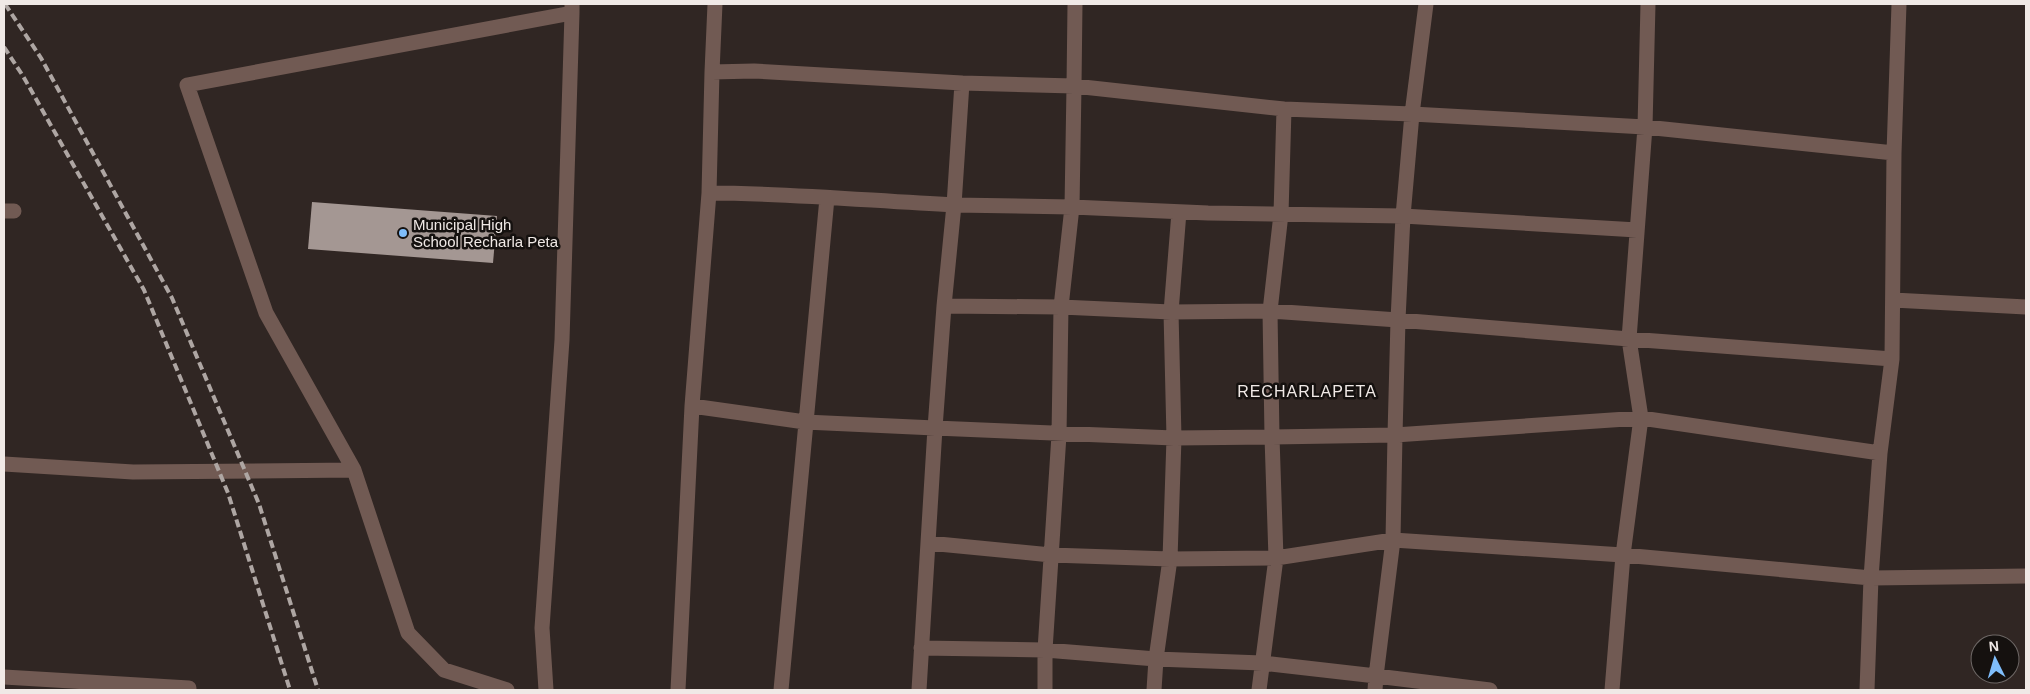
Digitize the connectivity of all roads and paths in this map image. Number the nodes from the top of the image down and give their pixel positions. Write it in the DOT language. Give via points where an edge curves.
graph roads {
  1 [pos="715,4"];
  2 [pos="1074,4"];
  3 [pos="1426,4"];
  4 [pos="1648,4"];
  5 [pos="1899,4"];
  6 [pos="572,8"];
  7 [pos="712,72"];
  8 [pos="962,83"];
  9 [pos="1074,86"];
  10 [pos="1284,109"];
  11 [pos="1412,114"];
  12 [pos="1645,127"];
  13 [pos="1894,152"];
  14 [pos="709,193"];
  15 [pos="827,198"];
  16 [pos="954,204"];
  17 [pos="1072,207"];
  18 [pos="1179,212"];
  19 [pos="1281,214"];
  20 [pos="1404,216"];
  21 [pos="1637,230"];
  22 [pos="1893,300"];
  23 [pos="944,306"];
  24 [pos="1061,307"];
  25 [pos="2026,307"];
  26 [pos="1270,311"];
  27 [pos="1171,312"];
  28 [pos="1398,320"];
  29 [pos="1628,339"];
  30 [pos="1892,359"];
  31 [pos="692,406"];
  32 [pos="1641,418"];
  33 [pos="805,422"];
  34 [pos="935,428"];
  35 [pos="1059,435"];
  36 [pos="1395,435"];
  37 [pos="1272,437"];
  38 [pos="1174,438"];
  39 [pos="1880,453"];
  40 [pos="4,464"];
  41 [pos="354,470"];
  42 [pos="1393,540"];
  43 [pos="928,543"];
  44 [pos="1051,554"];
  45 [pos="1623,554"];
  46 [pos="1276,558"];
  47 [pos="1170,559"];
  48 [pos="2026,576"];
  49 [pos="1871,578"];
  50 [pos="921,648"];
  51 [pos="1045,650"];
  52 [pos="1156,660"];
  53 [pos="1262,663"];
  54 [pos="4,677"];
  55 [pos="1375,683"];
  56 [pos="189,688"];
  57 [pos="506,690"];
  58 [pos="546,690"];
  59 [pos="678,690"];
  60 [pos="781,690"];
  61 [pos="919,690"];
  62 [pos="1045,690"];
  63 [pos="1154,690"];
  64 [pos="1259,690"];
  65 [pos="1490,690"];
  66 [pos="1612,690"];
  67 [pos="1867,690"];
  1 -- 7 [label="street"];
  2 -- 9 [label="street"];
  3 -- 11 [label="street"];
  4 -- 12 [label="street"];
  5 -- 13 [label="street"];
  6 -- 41 [label="street" via="187,85 266,313"];
  6 -- 58 [label="street" via="562,340 542,628"];
  7 -- 8 [label="street" via="754,71"];
  7 -- 14 [label="street"];
  8 -- 9 [label="street"];
  8 -- 16 [label="street"];
  9 -- 10 [label="street"];
  9 -- 17 [label="street"];
  10 -- 11 [label="street"];
  10 -- 19 [label="street"];
  11 -- 12 [label="street"];
  11 -- 20 [label="street"];
  12 -- 13 [label="street"];
  12 -- 21 [label="street"];
  13 -- 22 [label="street"];
  14 -- 15 [label="street"];
  14 -- 31 [label="street"];
  15 -- 16 [label="street"];
  15 -- 33 [label="street"];
  16 -- 17 [label="street"];
  16 -- 23 [label="street"];
  17 -- 18 [label="street"];
  17 -- 24 [label="street"];
  18 -- 19 [label="street"];
  18 -- 27 [label="street"];
  19 -- 20 [label="street"];
  19 -- 26 [label="street"];
  20 -- 21 [label="street"];
  20 -- 28 [label="street"];
  21 -- 29 [label="street"];
  22 -- 25 [label="street"];
  22 -- 30 [label="street"];
  23 -- 24 [label="street"];
  23 -- 34 [label="street"];
  24 -- 27 [label="street"];
  24 -- 35 [label="street"];
  26 -- 27 [label="street"];
  26 -- 28 [label="street"];
  26 -- 37 [label="street"];
  27 -- 38 [label="street"];
  28 -- 29 [label="street"];
  28 -- 36 [label="street"];
  29 -- 30 [label="street"];
  29 -- 32 [label="street"];
  30 -- 39 [label="street"];
  31 -- 33 [label="street"];
  31 -- 59 [label="street"];
  32 -- 36 [label="street"];
  32 -- 39 [label="street"];
  32 -- 45 [label="street"];
  33 -- 34 [label="street"];
  33 -- 60 [label="street"];
  34 -- 35 [label="street"];
  34 -- 43 [label="street"];
  35 -- 38 [label="street"];
  35 -- 44 [label="street"];
  36 -- 37 [label="street"];
  36 -- 42 [label="street"];
  37 -- 38 [label="street"];
  37 -- 46 [label="street"];
  38 -- 47 [label="street"];
  39 -- 49 [label="street"];
  40 -- 41 [label="street" via="133,472"];
  41 -- 57 [label="street" via="408,632 444,670"];
  42 -- 45 [label="street"];
  42 -- 46 [label="street"];
  42 -- 55 [label="street"];
  43 -- 44 [label="street"];
  43 -- 50 [label="street"];
  44 -- 47 [label="street"];
  44 -- 51 [label="street"];
  45 -- 49 [label="street"];
  45 -- 66 [label="street"];
  46 -- 47 [label="street"];
  46 -- 53 [label="street"];
  47 -- 52 [label="street"];
  48 -- 49 [label="street"];
  49 -- 67 [label="street"];
  50 -- 51 [label="street"];
  50 -- 61 [label="street"];
  51 -- 52 [label="street"];
  51 -- 62 [label="street"];
  52 -- 53 [label="street"];
  52 -- 63 [label="street"];
  53 -- 55 [label="street"];
  53 -- 64 [label="street"];
  54 -- 56 [label="street"];
  55 -- 65 [label="street"];
}
